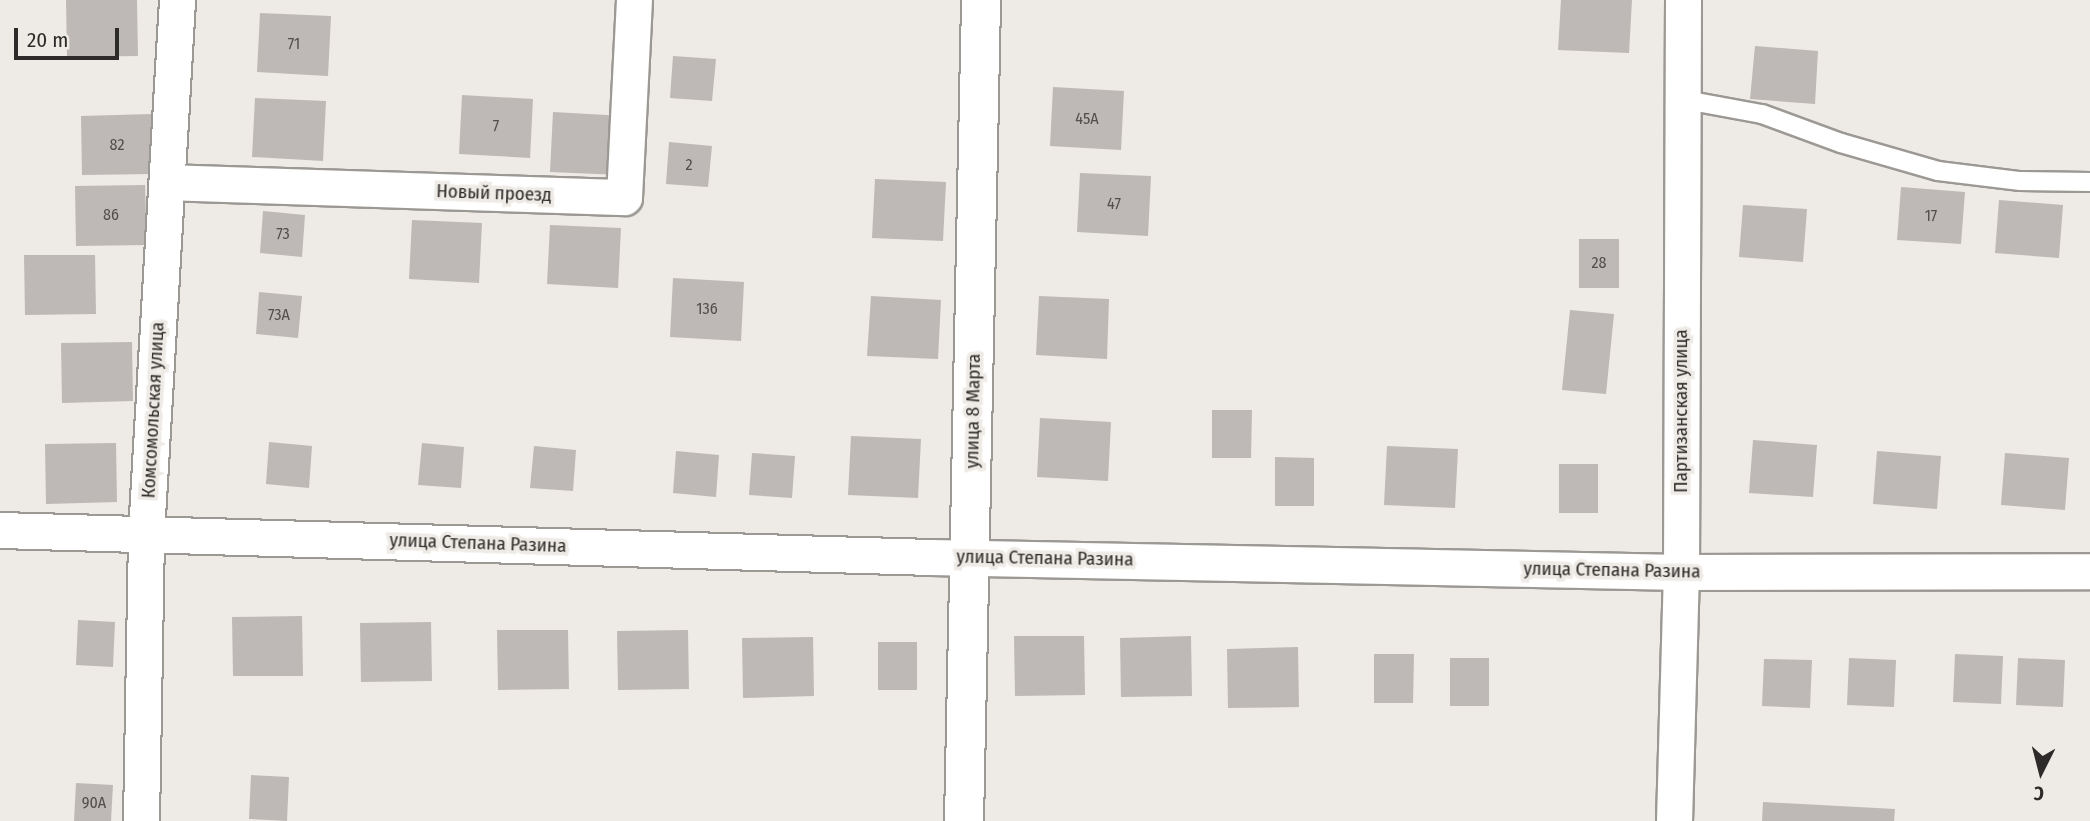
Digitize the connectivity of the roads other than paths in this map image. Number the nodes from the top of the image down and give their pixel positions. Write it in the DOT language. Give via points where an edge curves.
graph roads {
  1 [pos="177,0"];
  2 [pos="634,0"];
  3 [pos="981,0"];
  4 [pos="1683,0"];
  5 [pos="1680,99"];
  6 [pos="167,182"];
  7 [pos="2090,182"];
  8 [pos="0,530"];
  9 [pos="146,533"];
  10 [pos="971,556"];
  11 [pos="2090,571"];
  12 [pos="1681,572"];
  13 [pos="141,821"];
  14 [pos="964,821"];
  15 [pos="1674,821"];
  1 -- 6 [label="street, Комсомольская улица"];
  2 -- 6 [label="street, Новый проезд" via="624,197"];
  3 -- 10 [label="main road, улица 8 Марта"];
  4 -- 5 [label="street, Партизанская улица"];
  5 -- 7 [label="lane" via="1762,114 1841,143 1938,170 2020,181"];
  5 -- 12 [label="street, Партизанская улица"];
  6 -- 9 [label="street, Комсомольская улица"];
  8 -- 9 [label="street, улица Степана Разина"];
  9 -- 10 [label="street, улица Степана Разина"];
  9 -- 13 [label="street, Комсомольская улица"];
  10 -- 12 [label="street, улица Степана Разина"];
  10 -- 14 [label="main road, улица 8 Марта"];
  11 -- 12 [label="street, улица Степана Разина"];
  12 -- 15 [label="street, Партизанская улица"];
}
